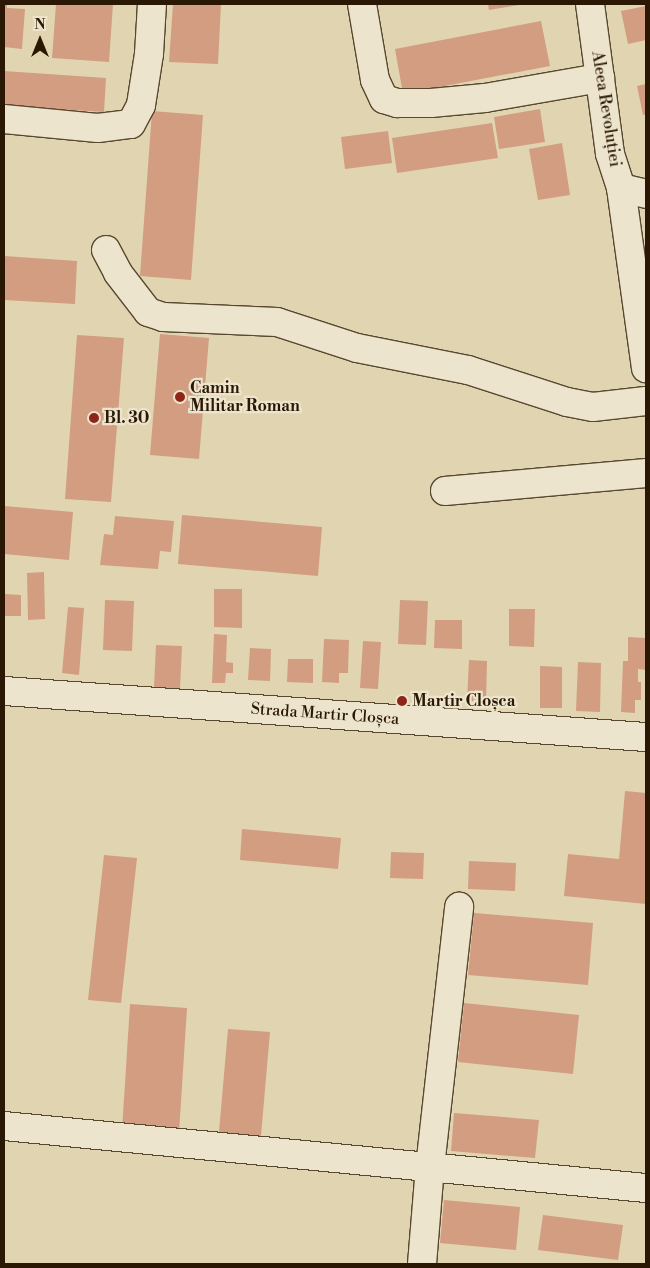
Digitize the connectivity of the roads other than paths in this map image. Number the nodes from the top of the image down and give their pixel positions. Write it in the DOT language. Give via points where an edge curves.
graph roads {
  1 [pos="152,4"];
  2 [pos="362,4"];
  3 [pos="590,4"];
  4 [pos="600,78"];
  5 [pos="4,119"];
  6 [pos="634,191"];
  7 [pos="106,250"];
  8 [pos="646,368"];
  9 [pos="646,401"];
  10 [pos="646,473"];
  11 [pos="445,491"];
  12 [pos="4,691"];
  13 [pos="646,737"];
  14 [pos="459,907"];
  15 [pos="4,1126"];
  16 [pos="430,1167"];
  17 [pos="646,1188"];
  18 [pos="422,1264"];
  1 -- 5 [label="street" via="141,105 131,124 98,128"];
  2 -- 4 [label="street" via="375,80 384,99 431,103 485,98"];
  3 -- 4 [label="street, Aleea Revoluției"];
  4 -- 6 [label="street, Aleea Revoluției" via="610,154"];
  6 -- 8 [label="street, Aleea Revoluției"];
  7 -- 9 [label="street" via="118,273 148,312 164,317 277,322 357,348 468,370 567,402 593,407"];
  10 -- 11 [label="street"];
  12 -- 13 [label="street, Strada Martir Cloșca"];
  14 -- 16 [label="street"];
  15 -- 16 [label="street"];
  16 -- 17 [label="street"];
  16 -- 18 [label="street"];
}
